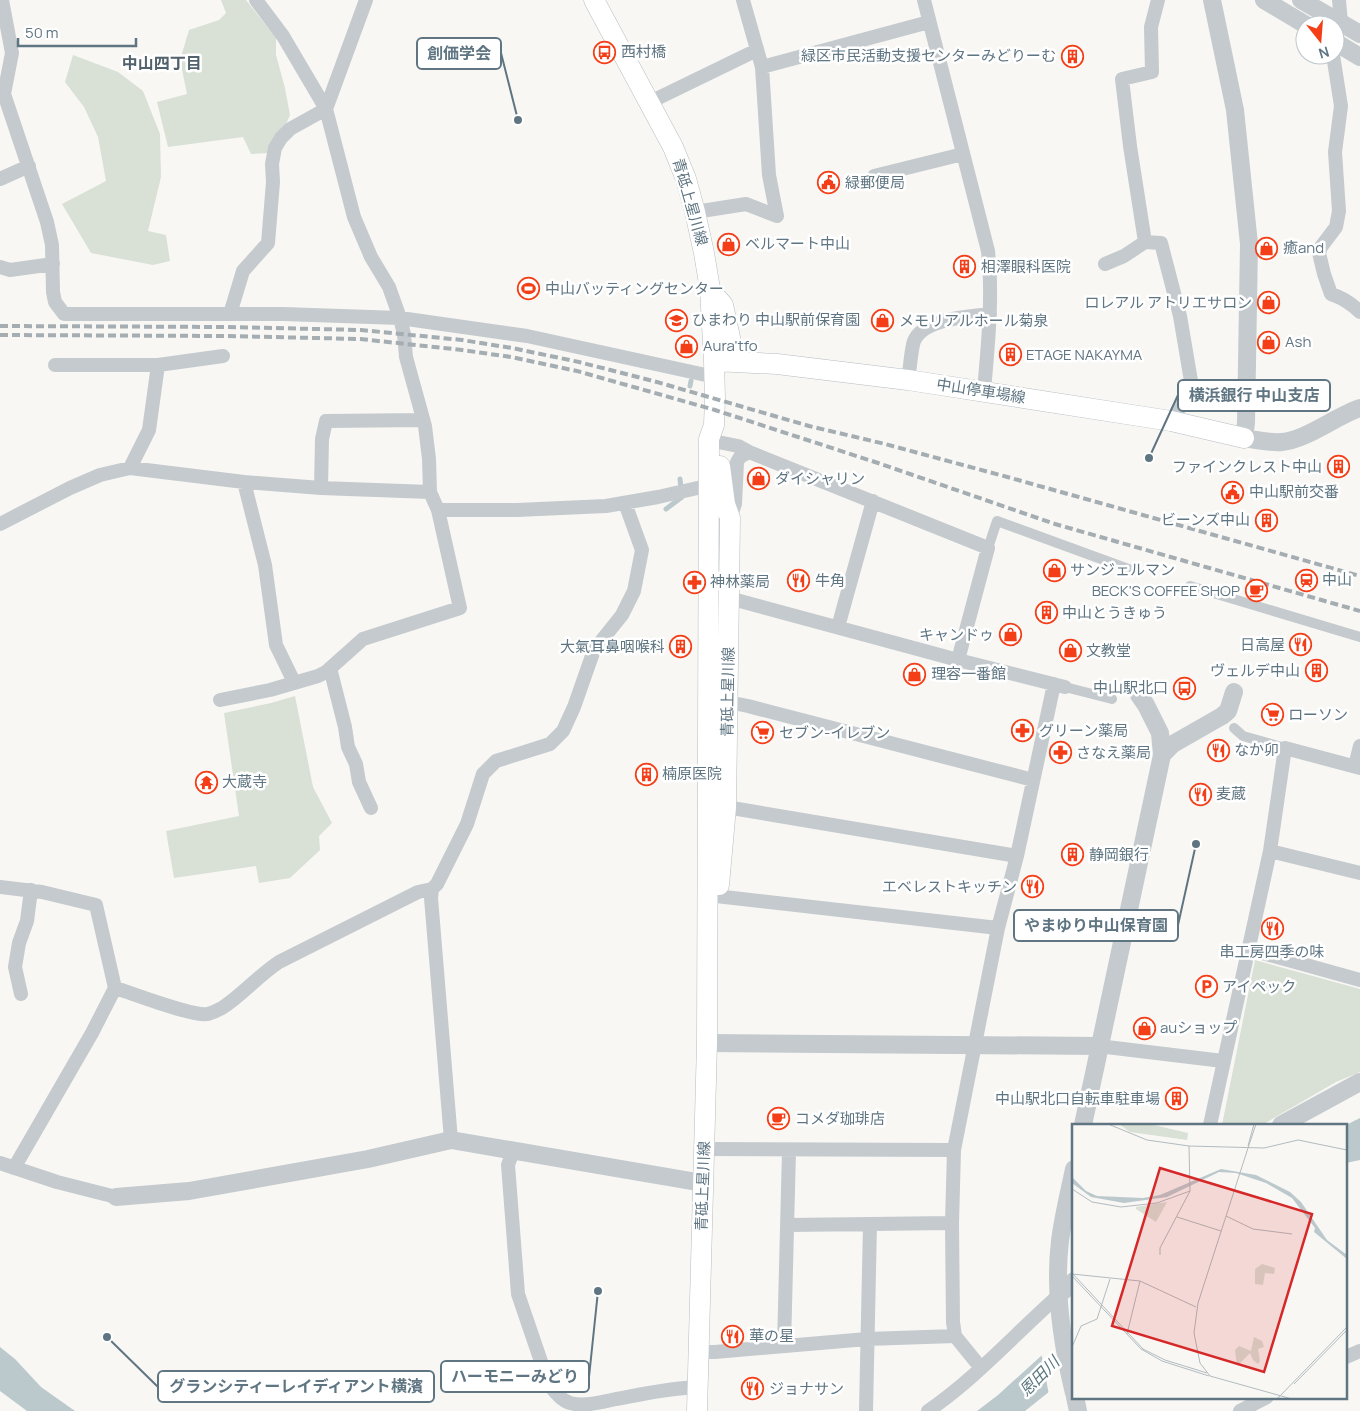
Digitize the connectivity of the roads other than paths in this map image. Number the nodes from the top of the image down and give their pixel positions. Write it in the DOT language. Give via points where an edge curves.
graph roads {
  1 [pos="256,0"];
  2 [pos="366,0"];
  3 [pos="594,0"];
  4 [pos="743,0"];
  5 [pos="924,0"];
  6 [pos="1158,0"];
  7 [pos="1212,0"];
  8 [pos="1264,0"];
  9 [pos="1302,0"];
  10 [pos="1339,0"];
  11 [pos="2,7"];
  12 [pos="1327,15"];
  13 [pos="1340,15"];
  14 [pos="1295,18"];
  15 [pos="929,22"];
  16 [pos="1345,25"];
  17 [pos="1360,34"];
  18 [pos="1345,48"];
  19 [pos="757,50"];
  20 [pos="1360,57"];
  21 [pos="1335,65"];
  22 [pos="762,67"];
  23 [pos="2,94"];
  24 [pos="650,102"];
  25 [pos="326,108"];
  26 [pos="963,154"];
  27 [pos="29,166"];
  28 [pos="874,176"];
  29 [pos="0,179"];
  30 [pos="695,212"];
  31 [pos="1145,242"];
  32 [pos="53,264"];
  33 [pos="1105,264"];
  34 [pos="0,267"];
  35 [pos="710,289"];
  36 [pos="1360,312"];
  37 [pos="230,314"];
  38 [pos="990,314"];
  39 [pos="400,318"];
  40 [pos="223,356"];
  41 [pos="735,362"];
  42 [pos="55,365"];
  43 [pos="158,365"];
  44 [pos="715,369"];
  45 [pos="908,380"];
  46 [pos="984,391"];
  47 [pos="1360,408"];
  48 [pos="423,420"];
  49 [pos="1171,421"];
  50 [pos="716,433"];
  51 [pos="1244,438"];
  52 [pos="749,452"];
  53 [pos="130,468"];
  54 [pos="244,482"];
  55 [pos="715,484"];
  56 [pos="321,488"];
  57 [pos="430,492"];
  58 [pos="874,502"];
  59 [pos="625,503"];
  60 [pos="438,510"];
  61 [pos="730,518"];
  62 [pos="0,524"];
  63 [pos="988,548"];
  64 [pos="1134,571"];
  65 [pos="708,573"];
  66 [pos="1190,586"];
  67 [pos="729,598"];
  68 [pos="708,611"];
  69 [pos="838,627"];
  70 [pos="1360,638"];
  71 [pos="958,660"];
  72 [pos="330,668"];
  73 [pos="708,674"];
  74 [pos="294,682"];
  75 [pos="1059,686"];
  76 [pos="1234,692"];
  77 [pos="1139,695"];
  78 [pos="1112,699"];
  79 [pos="220,700"];
  80 [pos="728,702"];
  81 [pos="708,714"];
  82 [pos="1234,728"];
  83 [pos="1360,746"];
  84 [pos="1285,748"];
  85 [pos="1162,755"];
  86 [pos="1357,767"];
  87 [pos="1033,780"];
  88 [pos="708,790"];
  89 [pos="726,807"];
  90 [pos="371,808"];
  91 [pos="707,828"];
  92 [pos="1270,851"];
  93 [pos="1017,856"];
  94 [pos="1360,874"];
  95 [pos="0,887"];
  96 [pos="432,889"];
  97 [pos="31,890"];
  98 [pos="713,895"];
  99 [pos="998,928"];
  100 [pos="1248,950"];
  101 [pos="1360,980"];
  102 [pos="115,988"];
  103 [pos="21,994"];
  104 [pos="707,1043"];
  105 [pos="975,1045"];
  106 [pos="1098,1046"];
  107 [pos="1223,1061"];
  108 [pos="1360,1082"];
  109 [pos="1083,1124"];
  110 [pos="1210,1124"];
  111 [pos="1283,1124"];
  112 [pos="451,1140"];
  113 [pos="704,1149"];
  114 [pos="789,1150"];
  115 [pos="954,1150"];
  116 [pos="512,1151"];
  117 [pos="0,1163"];
  118 [pos="14,1168"];
  119 [pos="1072,1179"];
  120 [pos="703,1183"];
  121 [pos="116,1196"];
  122 [pos="952,1223"];
  123 [pos="870,1224"];
  124 [pos="788,1225"];
  125 [pos="1072,1283"];
  126 [pos="1059,1299"];
  127 [pos="955,1336"];
  128 [pos="867,1339"];
  129 [pos="784,1346"];
  130 [pos="1360,1350"];
  131 [pos="698,1352"];
  132 [pos="1348,1356"];
  133 [pos="981,1368"];
  134 [pos="1072,1383"];
  135 [pos="698,1387"];
  136 [pos="1075,1398"];
  137 [pos="1265,1398"];
  138 [pos="697,1411"];
  139 [pos="866,1411"];
  140 [pos="928,1411"];
  141 [pos="1078,1411"];
  142 [pos="1240,1411"];
  1 -- 25 [label="street" via="283,36"];
  2 -- 25 [label="street"];
  3 -- 24 [label="main road, 青砥上星川線"];
  4 -- 19 [label="street"];
  5 -- 15 [label="street"];
  6 -- 31 [label="street" via="1151,27 1152,72 1122,79"];
  7 -- 51 [label="street" via="1234,110 1248,244"];
  8 -- 14 [label="street"];
  9 -- 12 [label="street"];
  10 -- 13 [label="street"];
  11 -- 23 [label="street" via="12,53"];
  15 -- 22 [label="street"];
  15 -- 26 [label="street"];
  16 -- 17 [label="street"];
  18 -- 20 [label="street"];
  19 -- 22 [label="street"];
  19 -- 24 [label="street"];
  21 -- 36 [label="street" via="1341,106 1335,152 1339,211 1336,226 1318,253 1331,294 1347,300"];
  22 -- 30 [label="street" via="769,175 777,216 746,204"];
  23 -- 27 [label="street"];
  24 -- 30 [label="main road, 青砥上星川線" via="674,147"];
  25 -- 37 [label="street" via="290,128 275,148 268,243 243,271"];
  25 -- 39 [label="street" via="354,217 371,257 389,287"];
  26 -- 28 [label="street"];
  26 -- 38 [label="street" via="988,251"];
  27 -- 29 [label="street"];
  27 -- 32 [label="street" via="51,238"];
  30 -- 35 [label="main road, 青砥上星川線"];
  31 -- 33 [label="street"];
  31 -- 49 [label="street" via="1161,243 1180,316 1191,381 1188,395"];
  32 -- 34 [label="street" via="10,270"];
  32 -- 37 [label="street" via="55,302 64,314"];
  35 -- 41 [label="main road" via="723,305"];
  35 -- 44 [label="main road, 青砥上星川線"];
  37 -- 39 [label="street"];
  38 -- 45 [label="street" via="939,322 926,328 914,341"];
  38 -- 46 [label="street"];
  39 -- 44 [label="street"];
  39 -- 48 [label="street" via="406,357"];
  40 -- 43 [label="street"];
  41 -- 44 [label="main road, 中山停車場線"];
  41 -- 45 [label="main road, 中山停車場線"];
  42 -- 43 [label="street"];
  43 -- 53 [label="street" via="149,430"];
  44 -- 50 [label="main road, 青砥上星川線"];
  45 -- 46 [label="main road, 中山停車場線"];
  46 -- 49 [label="main road, 中山停車場線"];
  47 -- 51 [label="street" via="1289,441"];
  48 -- 56 [label="street" via="326,421 322,439"];
  48 -- 57 [label="street"];
  49 -- 51 [label="main road, 中山停車場線"];
  50 -- 52 [label="street"];
  50 -- 55 [label="main road, 青砥上星川線" via="709,439"];
  52 -- 58 [label="street"];
  52 -- 61 [label="street" via="737,462 735,504"];
  53 -- 54 [label="street"];
  53 -- 62 [label="street" via="93,478"];
  54 -- 56 [label="street"];
  54 -- 74 [label="street" via="264,565 276,645"];
  55 -- 59 [label="street"];
  55 -- 61 [label="main road, 青砥上星川線"];
  55 -- 65 [label="main road, 青砥上星川線"];
  56 -- 57 [label="street"];
  57 -- 60 [label="street"];
  58 -- 63 [label="street"];
  58 -- 69 [label="street"];
  59 -- 60 [label="street" via="517,510"];
  59 -- 96 [label="street" via="642,550 634,591 622,615 594,650 563,731 550,744 496,762 483,774 468,824"];
  60 -- 72 [label="street" via="460,608 363,639"];
  61 -- 67 [label="main road, 青砥上星川線"];
  63 -- 64 [label="street" via="997,520"];
  63 -- 71 [label="street"];
  65 -- 67 [label="street"];
  65 -- 68 [label="main road, 青砥上星川線"];
  66 -- 70 [label="street"];
  67 -- 68 [label="street"];
  67 -- 69 [label="street"];
  67 -- 80 [label="main road, 青砥上星川線"];
  68 -- 73 [label="main road, 青砥上星川線"];
  69 -- 71 [label="street"];
  71 -- 75 [label="street"];
  72 -- 74 [label="street" via="318,676"];
  72 -- 90 [label="street" via="348,747"];
  73 -- 80 [label="street"];
  73 -- 81 [label="main road, 青砥上星川線"];
  74 -- 79 [label="street"];
  75 -- 78 [label="street"];
  75 -- 87 [label="street"];
  76 -- 85 [label="street" via="1228,711 1173,744"];
  77 -- 85 [label="street" via="1160,733"];
  80 -- 81 [label="street"];
  80 -- 87 [label="street"];
  80 -- 89 [label="main road, 青砥上星川線"];
  81 -- 88 [label="main road, 青砥上星川線"];
  82 -- 84 [label="street" via="1243,736"];
  83 -- 86 [label="street"];
  84 -- 86 [label="street"];
  84 -- 92 [label="street"];
  85 -- 106 [label="street"];
  87 -- 93 [label="street"];
  88 -- 89 [label="street"];
  88 -- 91 [label="main road, 青砥上星川線"];
  89 -- 91 [label="street"];
  89 -- 93 [label="street"];
  89 -- 98 [label="main road, 青砥上星川線"];
  91 -- 98 [label="main road, 青砥上星川線"];
  92 -- 94 [label="street"];
  92 -- 100 [label="street"];
  93 -- 99 [label="street"];
  95 -- 97 [label="street"];
  96 -- 102 [label="street" via="418,892 279,962 234,1000 207,1014 168,1006"];
  96 -- 112 [label="street"];
  97 -- 102 [label="street" via="96,905"];
  97 -- 103 [label="street" via="15,967"];
  98 -- 99 [label="street"];
  98 -- 104 [label="main road, 青砥上星川線"];
  99 -- 105 [label="street"];
  100 -- 101 [label="street"];
  100 -- 107 [label="street"];
  102 -- 118 [label="street"];
  104 -- 105 [label="street"];
  104 -- 113 [label="main road, 青砥上星川線"];
  105 -- 106 [label="street"];
  105 -- 115 [label="street"];
  106 -- 107 [label="street"];
  106 -- 109 [label="street"];
  107 -- 110 [label="street"];
  108 -- 111 [label="street"];
  112 -- 116 [label="street"];
  112 -- 121 [label="street" via="189,1191"];
  113 -- 114 [label="street"];
  113 -- 120 [label="main road, 青砥上星川線"];
  114 -- 115 [label="street"];
  114 -- 124 [label="street"];
  115 -- 122 [label="street"];
  116 -- 120 [label="street"];
  116 -- 135 [label="street" via="508,1165 518,1294 553,1391 570,1403 588,1404"];
  117 -- 118 [label="street"];
  118 -- 121 [label="street"];
  119 -- 126 [label="street" via="1060,1240"];
  120 -- 131 [label="main road, 青砥上星川線"];
  122 -- 123 [label="street"];
  122 -- 127 [label="street"];
  123 -- 124 [label="street"];
  123 -- 128 [label="street"];
  124 -- 129 [label="street"];
  125 -- 126 [label="street"];
  126 -- 133 [label="street"];
  126 -- 134 [label="street"];
  127 -- 128 [label="street"];
  127 -- 133 [label="street"];
  128 -- 129 [label="street"];
  128 -- 139 [label="street"];
  129 -- 131 [label="street"];
  130 -- 132 [label="street"];
  131 -- 135 [label="main road, 青砥上星川線"];
  133 -- 140 [label="street"];
  135 -- 138 [label="main road, 青砥上星川線"];
  136 -- 141 [label="street"];
  137 -- 142 [label="street"];
}
